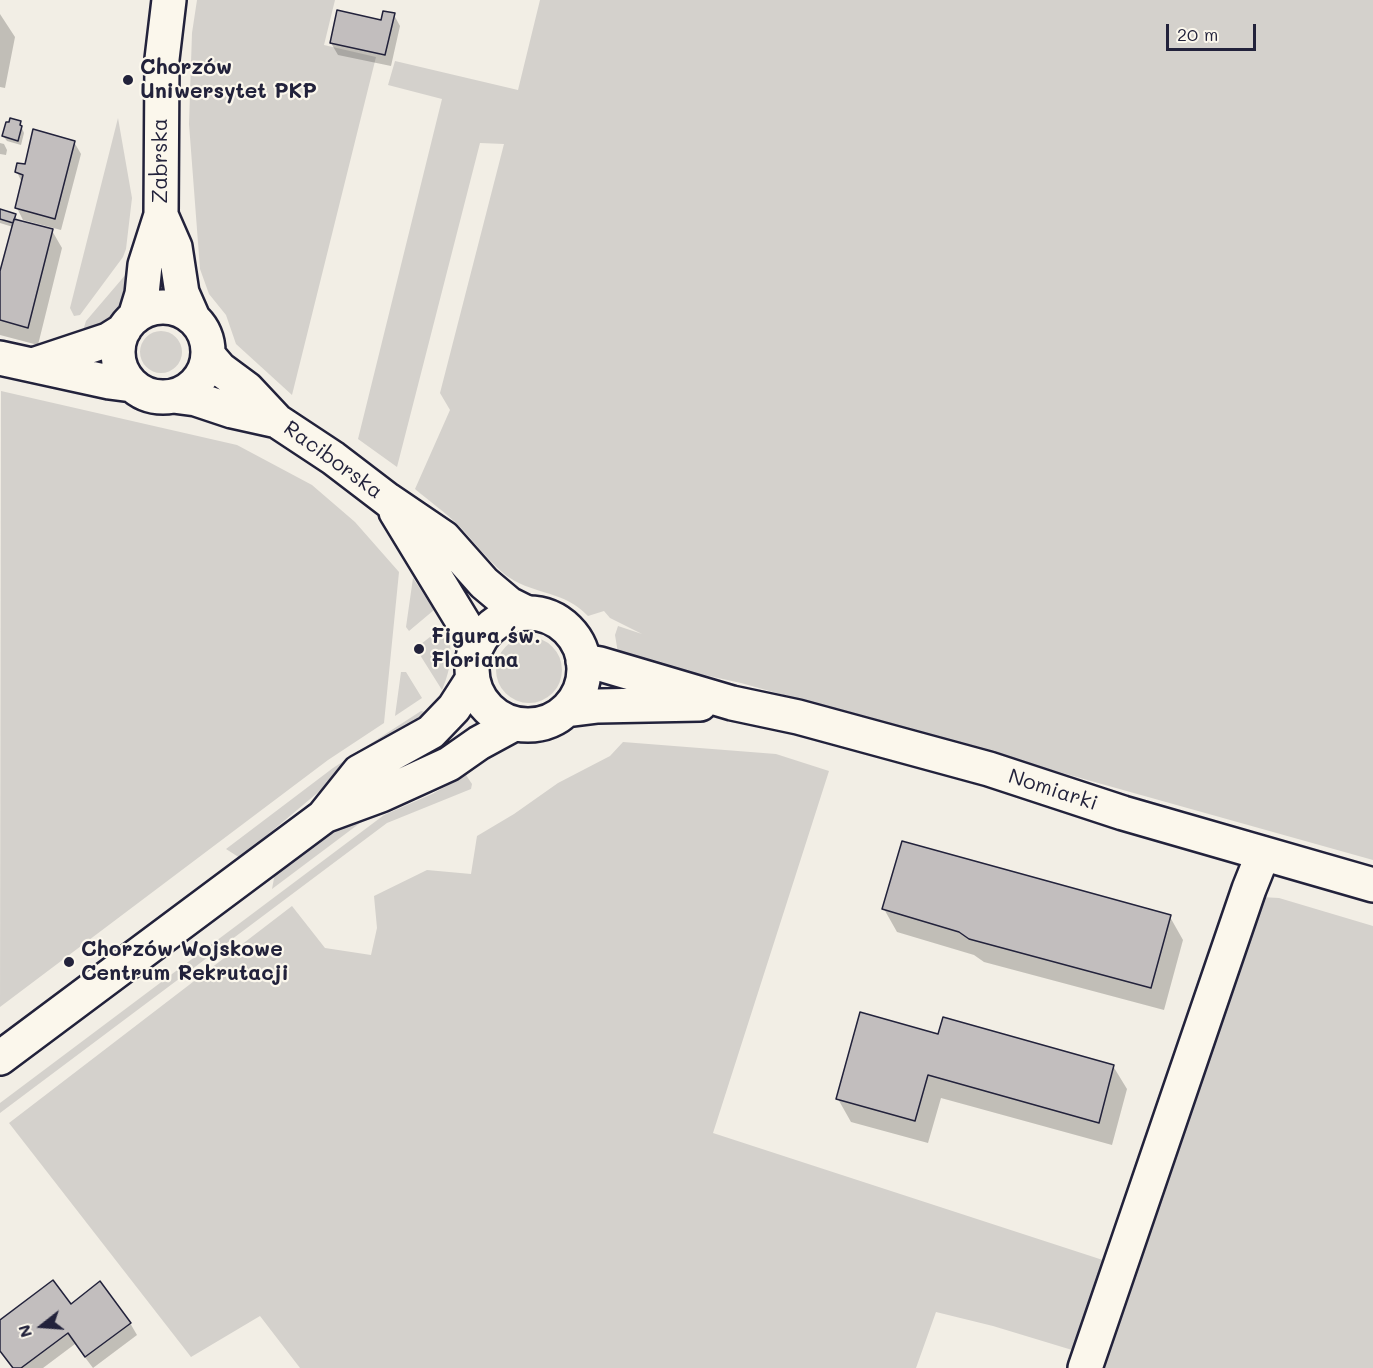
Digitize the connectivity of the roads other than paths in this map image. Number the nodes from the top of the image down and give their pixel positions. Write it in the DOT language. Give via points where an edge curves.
graph roads {
  1 [pos="169,0"];
  2 [pos="161,215"];
  3 [pos="193,318"];
  4 [pos="130,323"];
  5 [pos="208,355"];
  6 [pos="0,358"];
  7 [pos="36,364"];
  8 [pos="132,385"];
  9 [pos="173,396"];
  10 [pos="277,421"];
  11 [pos="388,500"];
  12 [pos="527,613"];
  13 [pos="583,661"];
  14 [pos="474,665"];
  15 [pos="732,703"];
  16 [pos="566,710"];
  17 [pos="514,724"];
  18 [pos="323,817"];
  19 [pos="1263,854"];
  20 [pos="1373,885"];
  21 [pos="0,1058"];
  22 [pos="1085,1368"];
  1 -- 2 [label="street, Zabrska" via="162,59"];
  2 -- 3 [label="street, Zabrska" via="175,247 182,293"];
  2 -- 4 [label="street, Zabrska" via="145,265 142,294"];
  3 -- 4 [label="street" via="164,307 154,308"];
  3 -- 5 [label="street" via="205,334"];
  4 -- 7 [label="street" via="108,340"];
  4 -- 8 [label="street" via="118,346 119,363"];
  5 -- 9 [label="street" via="194,386"];
  5 -- 10 [label="street, Raciborska"];
  6 -- 7 [label="street"];
  7 -- 8 [label="street"];
  8 -- 9 [label="street" via="151,396"];
  9 -- 10 [label="street, Raciborska"];
  10 -- 11 [label="street, Raciborska"];
  11 -- 12 [label="street, Raciborska" via="444,538 484,583"];
  11 -- 14 [label="street, Raciborska" via="470,632"];
  12 -- 13 [label="street" via="547,616 563,626 576,640"];
  12 -- 14 [label="street" via="514,615 490,628 481,638"];
  13 -- 15 [label="street, Nomiarki"];
  13 -- 16 [label="street" via="583,679"];
  14 -- 17 [label="street" via="476,692 491,712"];
  14 -- 18 [label="street" via="454,708 431,732 359,772"];
  15 -- 16 [label="street, Nomiarki"];
  15 -- 19 [label="street, Nomiarki" via="989,769"];
  16 -- 17 [label="street" via="551,721"];
  17 -- 18 [label="street" via="426,776"];
  18 -- 21 [label="street"];
  19 -- 20 [label="street, Nomiarki"];
  19 -- 22 [label="street"];
}
